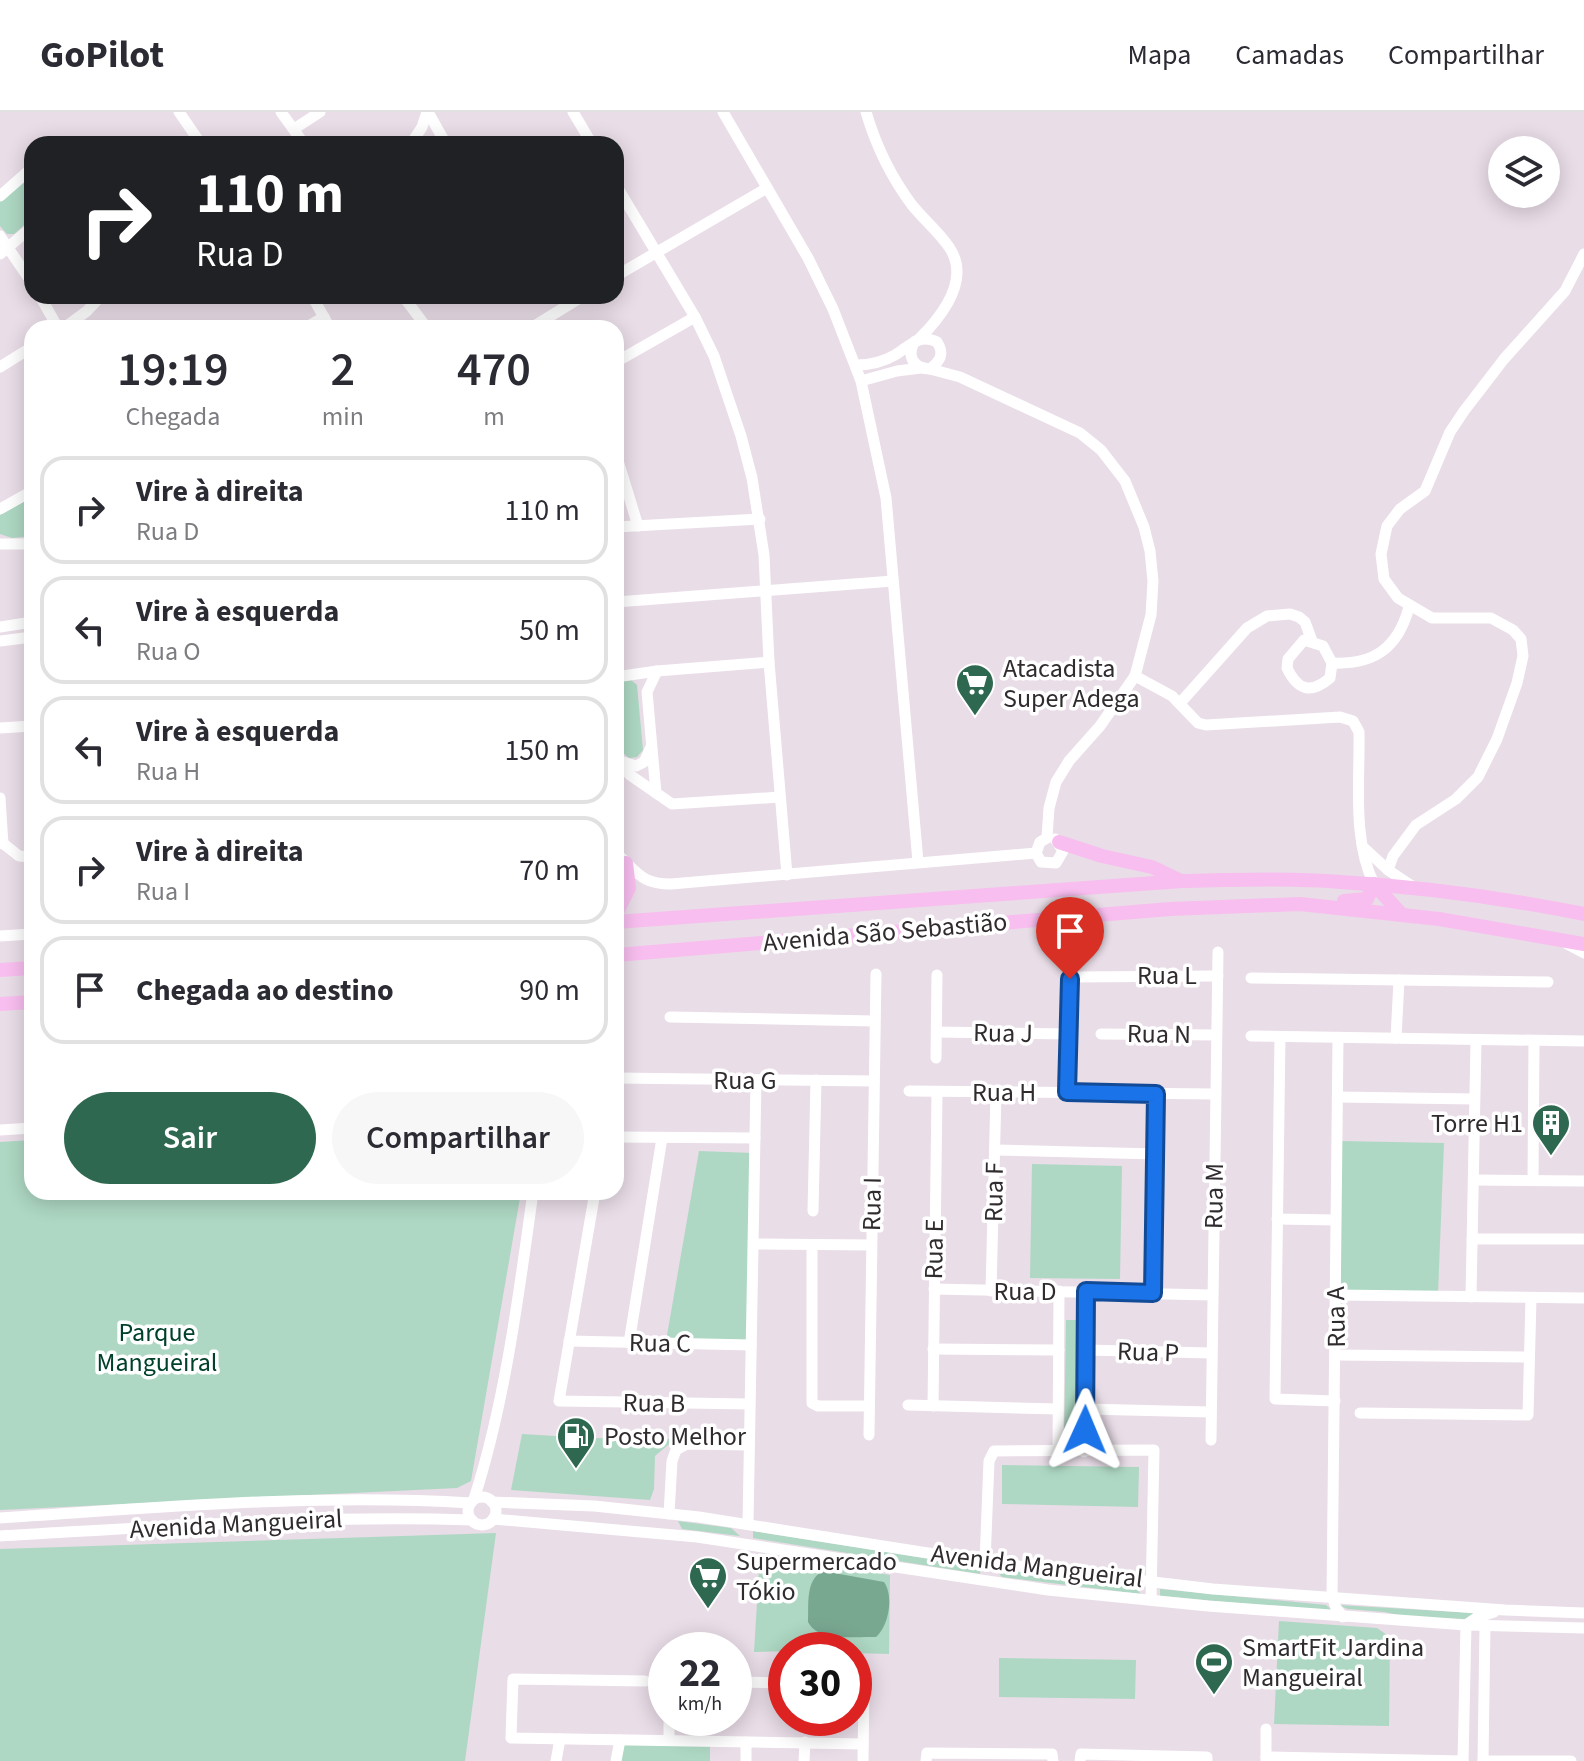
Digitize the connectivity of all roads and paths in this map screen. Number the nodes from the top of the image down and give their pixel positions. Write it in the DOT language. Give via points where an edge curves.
graph roads {
  1 [pos="179,112"];
  2 [pos="281,112"];
  3 [pos="320,112"];
  4 [pos="427,112"];
  5 [pos="573,112"];
  6 [pos="723,112"];
  7 [pos="866,112"];
  8 [pos="294,129"];
  9 [pos="196,136"];
  10 [pos="299,136"];
  11 [pos="415,136"];
  12 [pos="441,136"];
  13 [pos="587,136"];
  14 [pos="24,175"];
  15 [pos="767,188"];
  16 [pos="0,196"];
  17 [pos="624,201"];
  18 [pos="24,234"];
  19 [pos="0,236"];
  20 [pos="4,250"];
  21 [pos="656,251"];
  22 [pos="1584,254"];
  23 [pos="624,271"];
  24 [pos="24,274"];
  25 [pos="94,304"];
  26 [pos="317,304"];
  27 [pos="570,304"];
  28 [pos="324,317"];
  29 [pos="695,317"];
  30 [pos="938,319"];
  31 [pos="73,320"];
  32 [pos="319,320"];
  33 [pos="326,320"];
  34 [pos="544,320"];
  35 [pos="917,340"];
  36 [pos="937,342"];
  37 [pos="24,352"];
  38 [pos="942,354"];
  39 [pos="624,357"];
  40 [pos="856,365"];
  41 [pos="0,367"];
  42 [pos="926,369"];
  43 [pos="960,377"];
  44 [pos="861,381"];
  45 [pos="624,480"];
  46 [pos="24,496"];
  47 [pos="0,509"];
  48 [pos="760,519"];
  49 [pos="638,526"];
  50 [pos="624,527"];
  51 [pos="0,544"];
  52 [pos="24,544"];
  53 [pos="893,581"];
  54 [pos="766,591"];
  55 [pos="624,601"];
  56 [pos="1409,607"];
  57 [pos="24,623"];
  58 [pos="0,627"];
  59 [pos="24,638"];
  60 [pos="0,641"];
  61 [pos="1312,641"];
  62 [pos="769,662"];
  63 [pos="1332,663"];
  64 [pos="657,671"];
  65 [pos="633,673"];
  66 [pos="624,675"];
  67 [pos="1135,676"];
  68 [pos="647,692"];
  69 [pos="1181,702"];
  70 [pos="24,726"];
  71 [pos="0,728"];
  72 [pos="652,746"];
  73 [pos="624,764"];
  74 [pos="624,769"];
  75 [pos="656,793"];
  76 [pos="780,797"];
  77 [pos="0,798"];
  78 [pos="1053,840"];
  79 [pos="2,843"];
  80 [pos="1363,847"];
  81 [pos="1036,853"];
  82 [pos="24,856"];
  83 [pos="624,861"];
  84 [pos="918,862"];
  85 [pos="624,869"];
  86 [pos="1388,870"];
  87 [pos="787,875"];
  88 [pos="1182,881"];
  89 [pos="1374,884"];
  90 [pos="1414,888"];
  91 [pos="624,898"];
  92 [pos="1300,904"];
  93 [pos="1584,914"];
  94 [pos="1402,915"];
  95 [pos="624,921"];
  96 [pos="24,934"];
  97 [pos="0,936"];
  98 [pos="1559,940"];
  99 [pos="1584,944"];
  100 [pos="1218,952"];
  101 [pos="1584,953"];
  102 [pos="624,954"];
  103 [pos="24,968"];
  104 [pos="0,970"];
  105 [pos="876,974"];
  106 [pos="937,975"];
  107 [pos="1218,976"];
  108 [pos="1251,978"];
  109 [pos="1399,980"];
  110 [pos="1548,982"];
  111 [pos="24,1002"];
  112 [pos="0,1004"];
  113 [pos="670,1017"];
  114 [pos="874,1021"];
  115 [pos="937,1032"];
  116 [pos="1069,1034"];
  117 [pos="1101,1034"];
  118 [pos="1216,1035"];
  119 [pos="1251,1036"];
  120 [pos="1280,1037"];
  121 [pos="1396,1038"];
  122 [pos="1338,1039"];
  123 [pos="1476,1041"];
  124 [pos="1534,1041"];
  125 [pos="1584,1041"];
  126 [pos="936,1058"];
  127 [pos="624,1078"];
  128 [pos="756,1080"];
  129 [pos="816,1080"];
  130 [pos="874,1081"];
  131 [pos="909,1091"];
  132 [pos="937,1092"];
  133 [pos="1067,1092"];
  134 [pos="996,1093"];
  135 [pos="1156,1094"];
  136 [pos="1215,1094"];
  137 [pos="1338,1097"];
  138 [pos="1474,1099"];
  139 [pos="24,1128"];
  140 [pos="0,1130"];
  141 [pos="624,1137"];
  142 [pos="662,1138"];
  143 [pos="755,1138"];
  144 [pos="995,1150"];
  145 [pos="1156,1154"];
  146 [pos="1474,1180"];
  147 [pos="1533,1180"];
  148 [pos="1584,1181"];
  149 [pos="532,1200"];
  150 [pos="594,1200"];
  151 [pos="813,1211"];
  152 [pos="1277,1219"];
  153 [pos="1335,1220"];
  154 [pos="1472,1239"];
  155 [pos="1582,1239"];
  156 [pos="754,1244"];
  157 [pos="812,1245"];
  158 [pos="871,1245"];
  159 [pos="934,1289"];
  160 [pos="991,1291"];
  161 [pos="1059,1291"];
  162 [pos="1086,1291"];
  163 [pos="1153,1293"];
  164 [pos="1212,1295"];
  165 [pos="1336,1295"];
  166 [pos="1471,1297"];
  167 [pos="1531,1298"];
  168 [pos="1583,1298"];
  169 [pos="1060,1310"];
  170 [pos="1085,1312"];
  171 [pos="569,1341"];
  172 [pos="629,1343"];
  173 [pos="751,1345"];
  174 [pos="933,1349"];
  175 [pos="1059,1350"];
  176 [pos="1086,1350"];
  177 [pos="1211,1353"];
  178 [pos="1337,1355"];
  179 [pos="1528,1357"];
  180 [pos="1335,1401"];
  181 [pos="749,1404"];
  182 [pos="908,1405"];
  183 [pos="869,1406"];
  184 [pos="933,1406"];
  185 [pos="1058,1409"];
  186 [pos="1085,1409"];
  187 [pos="1210,1412"];
  188 [pos="1360,1413"];
  189 [pos="869,1435"];
  190 [pos="1211,1440"];
  191 [pos="748,1445"];
  192 [pos="1058,1451"];
  193 [pos="1084,1452"];
  194 [pos="487,1460"];
  195 [pos="490,1500"];
  196 [pos="472,1501"];
  197 [pos="596,1506"];
  198 [pos="669,1514"];
  199 [pos="0,1518"];
  200 [pos="493,1519"];
  201 [pos="472,1520"];
  202 [pos="748,1523"];
  203 [pos="594,1527"];
  204 [pos="813,1535"];
  205 [pos="0,1536"];
  206 [pos="915,1551"];
  207 [pos="806,1552"];
  208 [pos="985,1562"];
  209 [pos="909,1569"];
  210 [pos="1152,1580"];
  211 [pos="1213,1589"];
  212 [pos="1332,1596"];
  213 [pos="1151,1600"];
  214 [pos="1208,1606"];
  215 [pos="1505,1610"];
  216 [pos="1584,1613"];
  217 [pos="1343,1617"];
  218 [pos="1466,1625"];
  219 [pos="1485,1626"];
  220 [pos="1584,1628"];
  221 [pos="645,1681"];
  222 [pos="1485,1715"];
  223 [pos="1463,1723"];
  224 [pos="1266,1729"];
  225 [pos="862,1736"];
  226 [pos="560,1739"];
  227 [pos="669,1739"];
  228 [pos="620,1740"];
  229 [pos="746,1742"];
  230 [pos="805,1742"];
  231 [pos="863,1744"];
  232 [pos="927,1757"];
  233 [pos="1052,1757"];
  234 [pos="1080,1758"];
  235 [pos="1207,1759"];
  236 [pos="1266,1759"];
  237 [pos="556,1761"];
  238 [pos="616,1761"];
  239 [pos="746,1761"];
  240 [pos="804,1761"];
  241 [pos="863,1761"];
  242 [pos="1463,1761"];
  243 [pos="1483,1761"];
  244 [pos="1571,1761"];
  1 -- 9 [label="street"];
  2 -- 8 [label="street"];
  3 -- 8 [label="street"];
  4 -- 11 [label="street"];
  4 -- 12 [label="street"];
  5 -- 13 [label="street"];
  6 -- 15 [label="street"];
  7 -- 30 [label="street" via="883,159 903,193 956,259 956,282"];
  8 -- 10 [label="street"];
  14 -- 16 [label="street"];
  15 -- 21 [label="street"];
  15 -- 40 [label="street" via="808,258"];
  17 -- 21 [label="street"];
  18 -- 20 [label="street"];
  19 -- 20 [label="street"];
  20 -- 24 [label="street"];
  21 -- 23 [label="street"];
  21 -- 29 [label="street"];
  22 -- 56 [label="street" via="1565,291 1464,411 1425,491 1387,526 1381,554 1384,579"];
  25 -- 31 [label="street"];
  26 -- 28 [label="street"];
  27 -- 34 [label="street"];
  28 -- 32 [label="street"];
  28 -- 33 [label="street"];
  29 -- 39 [label="street"];
  29 -- 48 [label="street" via="729,394"];
  30 -- 35 [label="street"];
  30 -- 36 [label="street"];
  35 -- 36 [label="street" via="929,337"];
  35 -- 40 [label="street" via="879,362"];
  35 -- 42 [label="street" via="911,358"];
  36 -- 38 [label="street"];
  37 -- 41 [label="street"];
  38 -- 42 [label="street"];
  38 -- 43 [label="street"];
  40 -- 44 [label="street"];
  42 -- 43 [label="street"];
  42 -- 44 [label="street"];
  43 -- 67 [label="street" via="1080,433 1125,481 1144,527 1153,581 1151,615"];
  44 -- 53 [label="street" via="886,498"];
  45 -- 49 [label="street"];
  46 -- 47 [label="street"];
  48 -- 49 [label="street"];
  48 -- 54 [label="street"];
  49 -- 50 [label="street"];
  51 -- 52 [label="street"];
  53 -- 54 [label="street"];
  53 -- 84 [label="street"];
  54 -- 55 [label="street"];
  54 -- 62 [label="street"];
  56 -- 63 [label="street" via="1404,626 1377,655 1355,664"];
  56 -- 86 [label="street" via="1432,618 1491,618 1521,639 1523,656 1497,739 1478,777 1416,825"];
  57 -- 58 [label="street"];
  59 -- 60 [label="street"];
  61 -- 63 [label="street" via="1323,646"];
  61 -- 63 [label="street" via="1304,640 1288,659 1287,668 1298,685 1320,686 1330,678"];
  61 -- 69 [label="street" via="1299,617 1267,616 1247,628"];
  62 -- 64 [label="street"];
  62 -- 76 [label="street"];
  64 -- 65 [label="street"];
  64 -- 68 [label="street"];
  65 -- 66 [label="street"];
  65 -- 68 [label="street"];
  67 -- 69 [label="street"];
  67 -- 78 [label="street" via="1056,782 1049,808"];
  68 -- 72 [label="street"];
  69 -- 80 [label="street" via="1206,725 1340,717 1353,721 1359,732"];
  70 -- 71 [label="street"];
  72 -- 73 [label="street" via="644,762"];
  72 -- 75 [label="street"];
  74 -- 75 [label="street"];
  75 -- 76 [label="street" via="679,805"];
  76 -- 87 [label="street"];
  77 -- 79 [label="street"];
  78 -- 81 [label="street" via="1040,842"];
  78 -- 81 [label="street" via="1063,851 1056,863 1041,862"];
  78 -- 88 [label="main road" via="1152,867"];
  79 -- 82 [label="street"];
  80 -- 86 [label="street"];
  80 -- 89 [label="street"];
  81 -- 84 [label="street"];
  83 -- 87 [label="street" via="642,878 660,884"];
  84 -- 87 [label="street"];
  85 -- 91 [label="main road" via="629,888"];
  86 -- 90 [label="street"];
  88 -- 89 [label="main road, Avenida São Sebastião"];
  88 -- 95 [label="main road, Avenida São Sebastião"];
  89 -- 90 [label="main road, Avenida São Sebastião"];
  89 -- 92 [label="main road" via="1367,899"];
  89 -- 94 [label="main road"];
  90 -- 93 [label="main road, Avenida São Sebastião"];
  92 -- 94 [label="main road, Avenida São Sebastião"];
  92 -- 102 [label="main road, Avenida São Sebastião" via="1170,909"];
  94 -- 98 [label="main road, Avenida São Sebastião"];
  96 -- 97 [label="street"];
  98 -- 99 [label="main road, Avenida São Sebastião"];
  98 -- 101 [label="street"];
  100 -- 107 [label="street, Rua M"];
  103 -- 104 [label="main road"];
  105 -- 114 [label="street, Rua I"];
  106 -- 115 [label="street"];
  107 -- 116 [label="street, Rua L" via="1076,975 1070,979"];
  107 -- 118 [label="street, Rua M"];
  108 -- 109 [label="street"];
  109 -- 110 [label="street"];
  109 -- 121 [label="street"];
  111 -- 112 [label="main road"];
  113 -- 114 [label="street"];
  114 -- 130 [label="street, Rua I"];
  115 -- 116 [label="street, Rua J"];
  115 -- 126 [label="street"];
  116 -- 133 [label="street"];
  117 -- 118 [label="street, Rua N"];
  118 -- 136 [label="street, Rua M"];
  119 -- 120 [label="street"];
  120 -- 122 [label="street"];
  120 -- 152 [label="street"];
  121 -- 122 [label="street"];
  121 -- 123 [label="street"];
  122 -- 137 [label="street, Rua A"];
  123 -- 124 [label="street"];
  123 -- 138 [label="street"];
  124 -- 125 [label="street"];
  124 -- 147 [label="street"];
  127 -- 128 [label="street, Rua G"];
  128 -- 129 [label="street, Rua G"];
  128 -- 143 [label="street"];
  129 -- 130 [label="street, Rua G"];
  129 -- 151 [label="street"];
  130 -- 158 [label="street, Rua I"];
  131 -- 132 [label="street, Rua H"];
  132 -- 134 [label="street, Rua H"];
  132 -- 159 [label="street, Rua E"];
  133 -- 134 [label="street, Rua H"];
  133 -- 135 [label="street, Rua H"];
  134 -- 144 [label="street, Rua F"];
  135 -- 136 [label="street, Rua H"];
  135 -- 145 [label="street"];
  136 -- 164 [label="street, Rua M"];
  137 -- 138 [label="street"];
  137 -- 153 [label="street, Rua A"];
  138 -- 146 [label="street"];
  139 -- 140 [label="street"];
  141 -- 142 [label="street"];
  142 -- 143 [label="street"];
  142 -- 172 [label="street"];
  143 -- 156 [label="street"];
  144 -- 145 [label="street"];
  144 -- 160 [label="street, Rua F"];
  145 -- 163 [label="street"];
  146 -- 147 [label="street"];
  146 -- 154 [label="street"];
  147 -- 148 [label="street"];
  149 -- 194 [label="street"];
  150 -- 171 [label="street"];
  152 -- 153 [label="street"];
  152 -- 180 [label="street" via="1275,1399"];
  153 -- 165 [label="street, Rua A"];
  154 -- 155 [label="street"];
  154 -- 166 [label="street"];
  156 -- 157 [label="street"];
  156 -- 173 [label="street"];
  157 -- 158 [label="street"];
  157 -- 183 [label="street" via="812,1403"];
  158 -- 183 [label="street, Rua I"];
  159 -- 160 [label="street, Rua D"];
  159 -- 174 [label="street, Rua E"];
  160 -- 161 [label="street, Rua D"];
  161 -- 162 [label="street, Rua D"];
  161 -- 169 [label="street"];
  162 -- 163 [label="street, Rua D"];
  162 -- 170 [label="street"];
  163 -- 164 [label="street, Rua D"];
  164 -- 177 [label="street, Rua M"];
  165 -- 166 [label="street"];
  165 -- 178 [label="street, Rua A"];
  166 -- 167 [label="street"];
  167 -- 168 [label="street"];
  167 -- 179 [label="street"];
  169 -- 170 [label="street"];
  169 -- 175 [label="street"];
  170 -- 176 [label="street"];
  171 -- 172 [label="street, Rua C"];
  171 -- 181 [label="street, Rua B" via="559,1401"];
  172 -- 173 [label="street, Rua C"];
  173 -- 181 [label="street"];
  174 -- 175 [label="street"];
  174 -- 184 [label="street, Rua E"];
  175 -- 185 [label="street"];
  176 -- 177 [label="street, Rua P"];
  176 -- 186 [label="street"];
  177 -- 187 [label="street, Rua M"];
  178 -- 179 [label="street"];
  178 -- 180 [label="street, Rua A"];
  179 -- 188 [label="street" via="1528,1415"];
  180 -- 212 [label="street, Rua A"];
  181 -- 191 [label="street"];
  182 -- 184 [label="street"];
  183 -- 189 [label="street, Rua I"];
  184 -- 185 [label="street"];
  185 -- 192 [label="street"];
  186 -- 187 [label="street"];
  186 -- 193 [label="street"];
  187 -- 190 [label="street, Rua M"];
  191 -- 198 [label="street" via="687,1444 676,1450"];
  191 -- 202 [label="street"];
  192 -- 193 [label="street"];
  192 -- 208 [label="street" via="994,1451 989,1461"];
  193 -- 210 [label="street" via="1154,1450"];
  194 -- 195 [label="street"];
  194 -- 196 [label="street"];
  195 -- 196 [label="street"];
  195 -- 197 [label="street, Avenida Mangueiral"];
  195 -- 200 [label="street" via="496,1510"];
  196 -- 199 [label="street, Avenida Mangueiral" via="258,1502"];
  196 -- 201 [label="street"];
  197 -- 198 [label="street, Avenida Mangueiral"];
  197 -- 203 [label="street"];
  198 -- 202 [label="street, Avenida Mangueiral"];
  200 -- 201 [label="street" via="485,1525"];
  200 -- 203 [label="street, Avenida Mangueiral"];
  201 -- 205 [label="street, Avenida Mangueiral" via="271,1520"];
  202 -- 204 [label="street, Avenida Mangueiral"];
  203 -- 207 [label="street, Avenida Mangueiral"];
  204 -- 206 [label="street, Avenida Mangueiral"];
  204 -- 207 [label="street" via="814,1546"];
  206 -- 208 [label="street, Avenida Mangueiral"];
  206 -- 209 [label="street" via="908,1559"];
  207 -- 209 [label="street, Avenida Mangueiral"];
  208 -- 210 [label="street, Avenida Mangueiral"];
  209 -- 213 [label="street, Avenida Mangueiral"];
  210 -- 211 [label="street, Avenida Mangueiral"];
  210 -- 213 [label="street"];
  211 -- 212 [label="street, Avenida Mangueiral"];
  211 -- 214 [label="street" via="1216,1601"];
  212 -- 215 [label="street, Avenida Mangueiral"];
  212 -- 217 [label="street"];
  213 -- 214 [label="street, Avenida Mangueiral"];
  214 -- 217 [label="street, Avenida Mangueiral"];
  215 -- 216 [label="street, Avenida Mangueiral"];
  215 -- 218 [label="street"];
  217 -- 218 [label="street, Avenida Mangueiral"];
  218 -- 219 [label="street, Avenida Mangueiral"];
  218 -- 223 [label="street"];
  219 -- 220 [label="street, Avenida Mangueiral"];
  219 -- 222 [label="street"];
  221 -- 226 [label="street" via="513,1679 511,1738"];
  222 -- 223 [label="street" via="1476,1723"];
  222 -- 243 [label="street"];
  223 -- 242 [label="street"];
  224 -- 236 [label="street"];
  225 -- 231 [label="street"];
  226 -- 228 [label="street"];
  226 -- 237 [label="street"];
  227 -- 228 [label="street"];
  227 -- 229 [label="street"];
  228 -- 238 [label="street"];
  229 -- 230 [label="street"];
  229 -- 239 [label="street"];
  230 -- 231 [label="street"];
  230 -- 240 [label="street"];
  231 -- 241 [label="street"];
  232 -- 233 [label="street"];
  234 -- 235 [label="street"];
  236 -- 242 [label="street"];
  243 -- 244 [label="street"];
}
